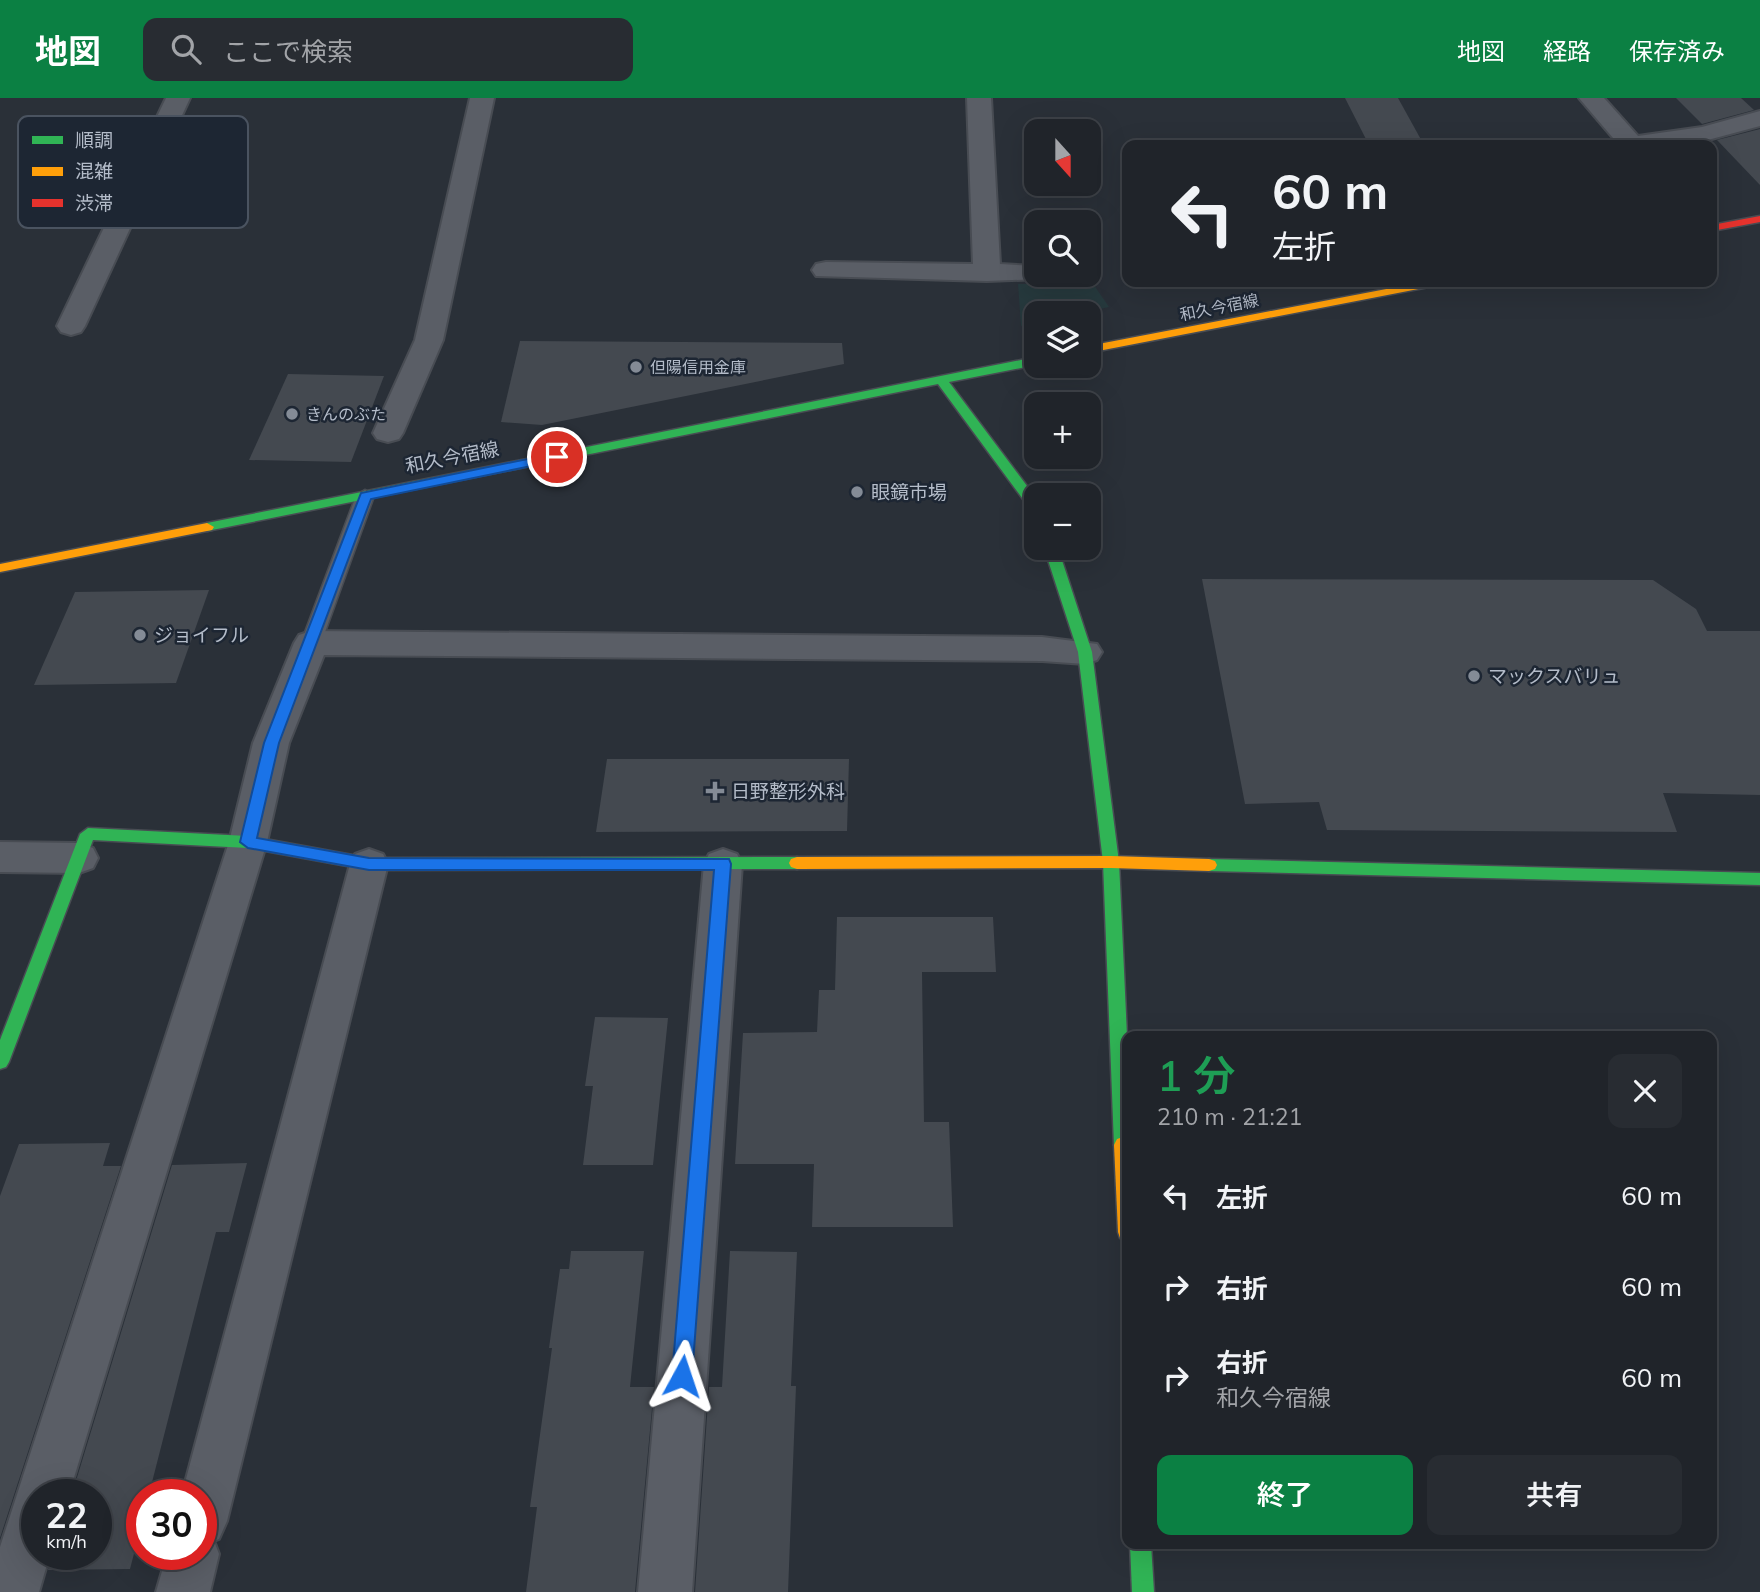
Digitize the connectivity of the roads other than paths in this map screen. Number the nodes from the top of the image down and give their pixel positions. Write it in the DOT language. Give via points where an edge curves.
graph roads {
  1 [pos="178,98"];
  2 [pos="482,98"];
  3 [pos="979,98"];
  4 [pos="1591,98"];
  5 [pos="170,116"];
  6 [pos="1760,118"];
  7 [pos="1628,140"];
  8 [pos="1665,140"];
  9 [pos="1760,219"];
  10 [pos="1717,227"];
  11 [pos="117,228"];
  12 [pos="827,270"];
  13 [pos="987,272"];
  14 [pos="1024,273"];
  15 [pos="1413,287"];
  16 [pos="71,326"];
  17 [pos="1101,347"];
  18 [pos="1024,363"];
  19 [pos="940,380"];
  20 [pos="388,433"];
  21 [pos="1024,492"];
  22 [pos="365,496"];
  23 [pos="1055,560"];
  24 [pos="0,568"];
  25 [pos="311,643"];
  26 [pos="1085,652"];
  27 [pos="248,842"];
  28 [pos="0,857"];
  29 [pos="79,858"];
  30 [pos="1111,862"];
  31 [pos="369,864"];
  32 [pos="723,864"];
  33 [pos="1760,879"];
  34 [pos="0,1062"];
  35 [pos="1122,1116"];
  36 [pos="48,1479"];
  37 [pos="212,1479"];
  38 [pos="1141,1549"];
  39 [pos="21,1564"];
  40 [pos="189,1570"];
  41 [pos="12,1592"];
  42 [pos="183,1592"];
  43 [pos="665,1592"];
  44 [pos="1143,1592"];
  1 -- 5 [label="street"];
  2 -- 20 [label="street" via="429,340"];
  3 -- 13 [label="street"];
  4 -- 7 [label="street"];
  6 -- 8 [label="street"];
  9 -- 10 [label="street"];
  11 -- 16 [label="street"];
  12 -- 13 [label="street"];
  13 -- 14 [label="street"];
  15 -- 17 [label="street, 和久今宿線"];
  18 -- 19 [label="street, 和久今宿線"];
  19 -- 21 [label="street"];
  19 -- 22 [label="street, 和久今宿線"];
  22 -- 24 [label="street, 和久今宿線"];
  22 -- 25 [label="lane"];
  23 -- 26 [label="street"];
  25 -- 26 [label="street"];
  25 -- 27 [label="street" via="271,743"];
  26 -- 30 [label="street"];
  27 -- 29 [label="street" via="88,834"];
  27 -- 31 [label="street"];
  27 -- 36 [label="street"];
  28 -- 29 [label="street"];
  29 -- 34 [label="street"];
  30 -- 32 [label="street"];
  30 -- 33 [label="street"];
  30 -- 35 [label="street"];
  31 -- 32 [label="street"];
  31 -- 37 [label="street"];
  32 -- 43 [label="street"];
  38 -- 44 [label="street"];
  39 -- 41 [label="street"];
  40 -- 42 [label="street"];
}
